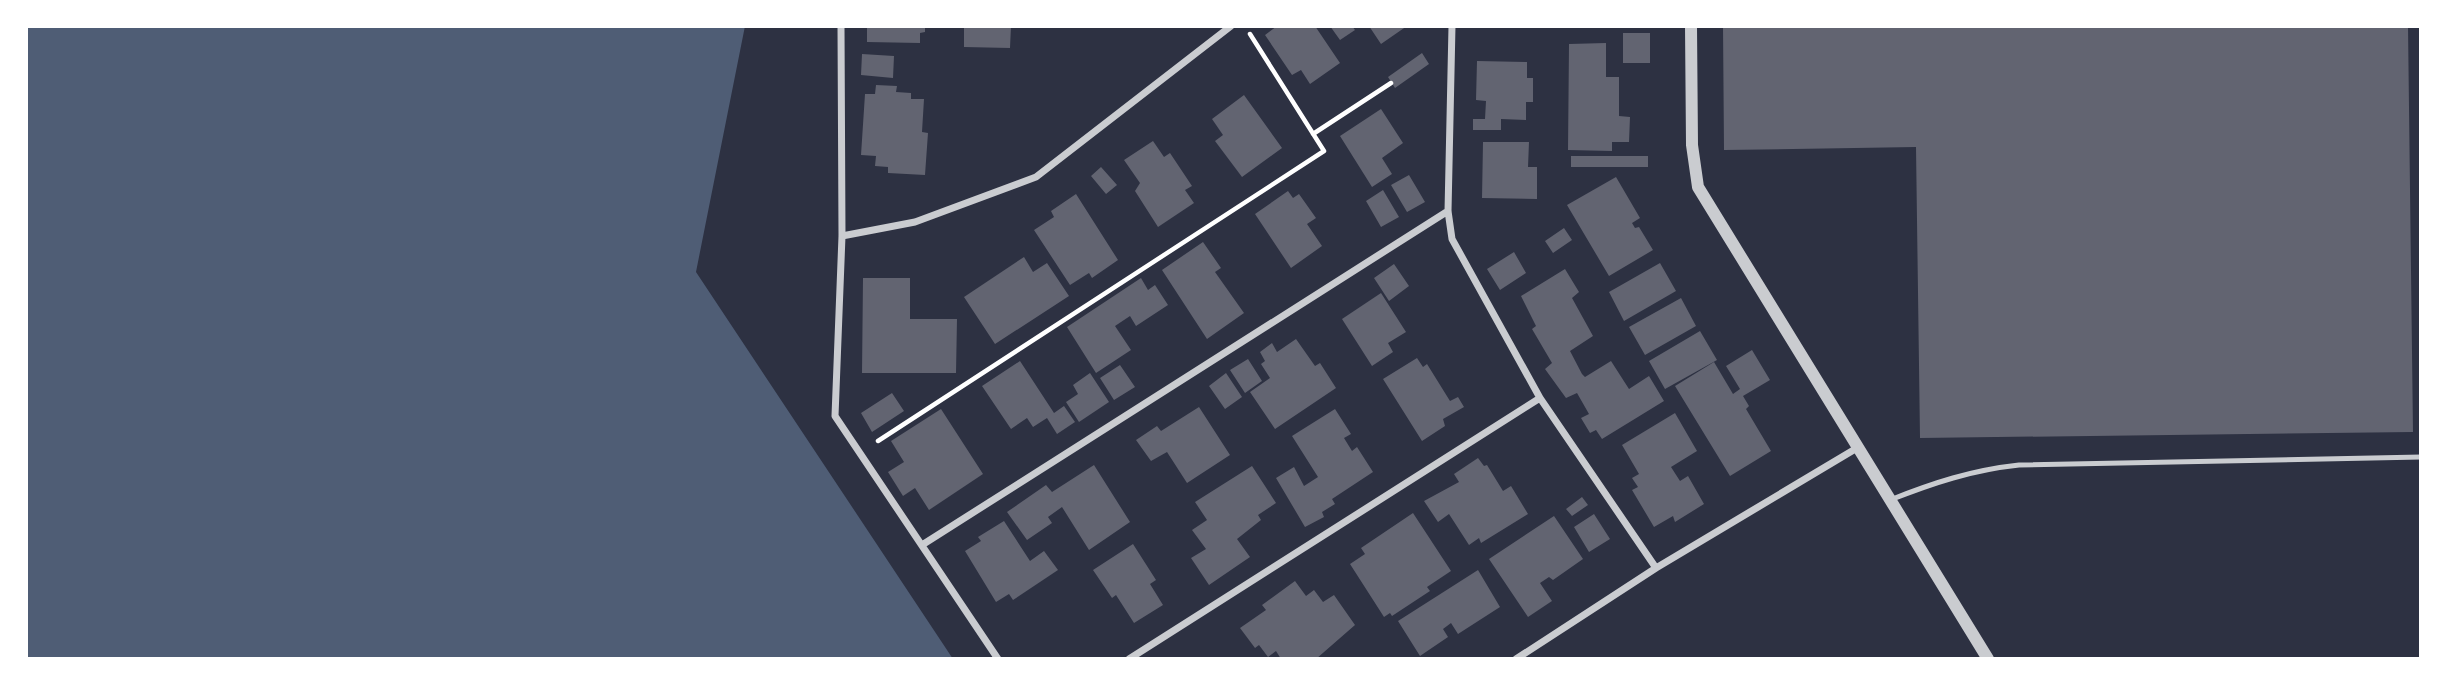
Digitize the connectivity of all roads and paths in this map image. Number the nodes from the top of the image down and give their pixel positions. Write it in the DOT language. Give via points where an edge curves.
graph roads {
  1 [pos="841,26"];
  2 [pos="1231,26"];
  3 [pos="1245,26"];
  4 [pos="1452,26"];
  5 [pos="1691,26"];
  6 [pos="1391,83"];
  7 [pos="1313,134"];
  8 [pos="1448,211"];
  9 [pos="842,236"];
  10 [pos="1540,398"];
  11 [pos="1857,447"];
  12 [pos="860,453"];
  13 [pos="2421,457"];
  14 [pos="1890,500"];
  15 [pos="922,545"];
  16 [pos="1656,568"];
  17 [pos="998,659"];
  18 [pos="1129,659"];
  19 [pos="1516,659"];
  20 [pos="1988,659"];
  1 -- 9 [label="street"];
  2 -- 9 [label="street" via="1035,177 915,222"];
  3 -- 7 [label="path"];
  4 -- 8 [label="street"];
  5 -- 11 [label="street" via="1692,145 1698,187"];
  6 -- 7 [label="path"];
  7 -- 12 [label="path" via="1324,151"];
  8 -- 10 [label="street" via="1452,239"];
  8 -- 15 [label="street"];
  9 -- 12 [label="street" via="835,416"];
  10 -- 16 [label="street"];
  10 -- 18 [label="street"];
  11 -- 14 [label="street"];
  11 -- 16 [label="street"];
  12 -- 15 [label="street"];
  13 -- 14 [label="lane" via="2019,466 1943,479"];
  14 -- 20 [label="street"];
  15 -- 17 [label="street"];
  16 -- 19 [label="street"];
}
